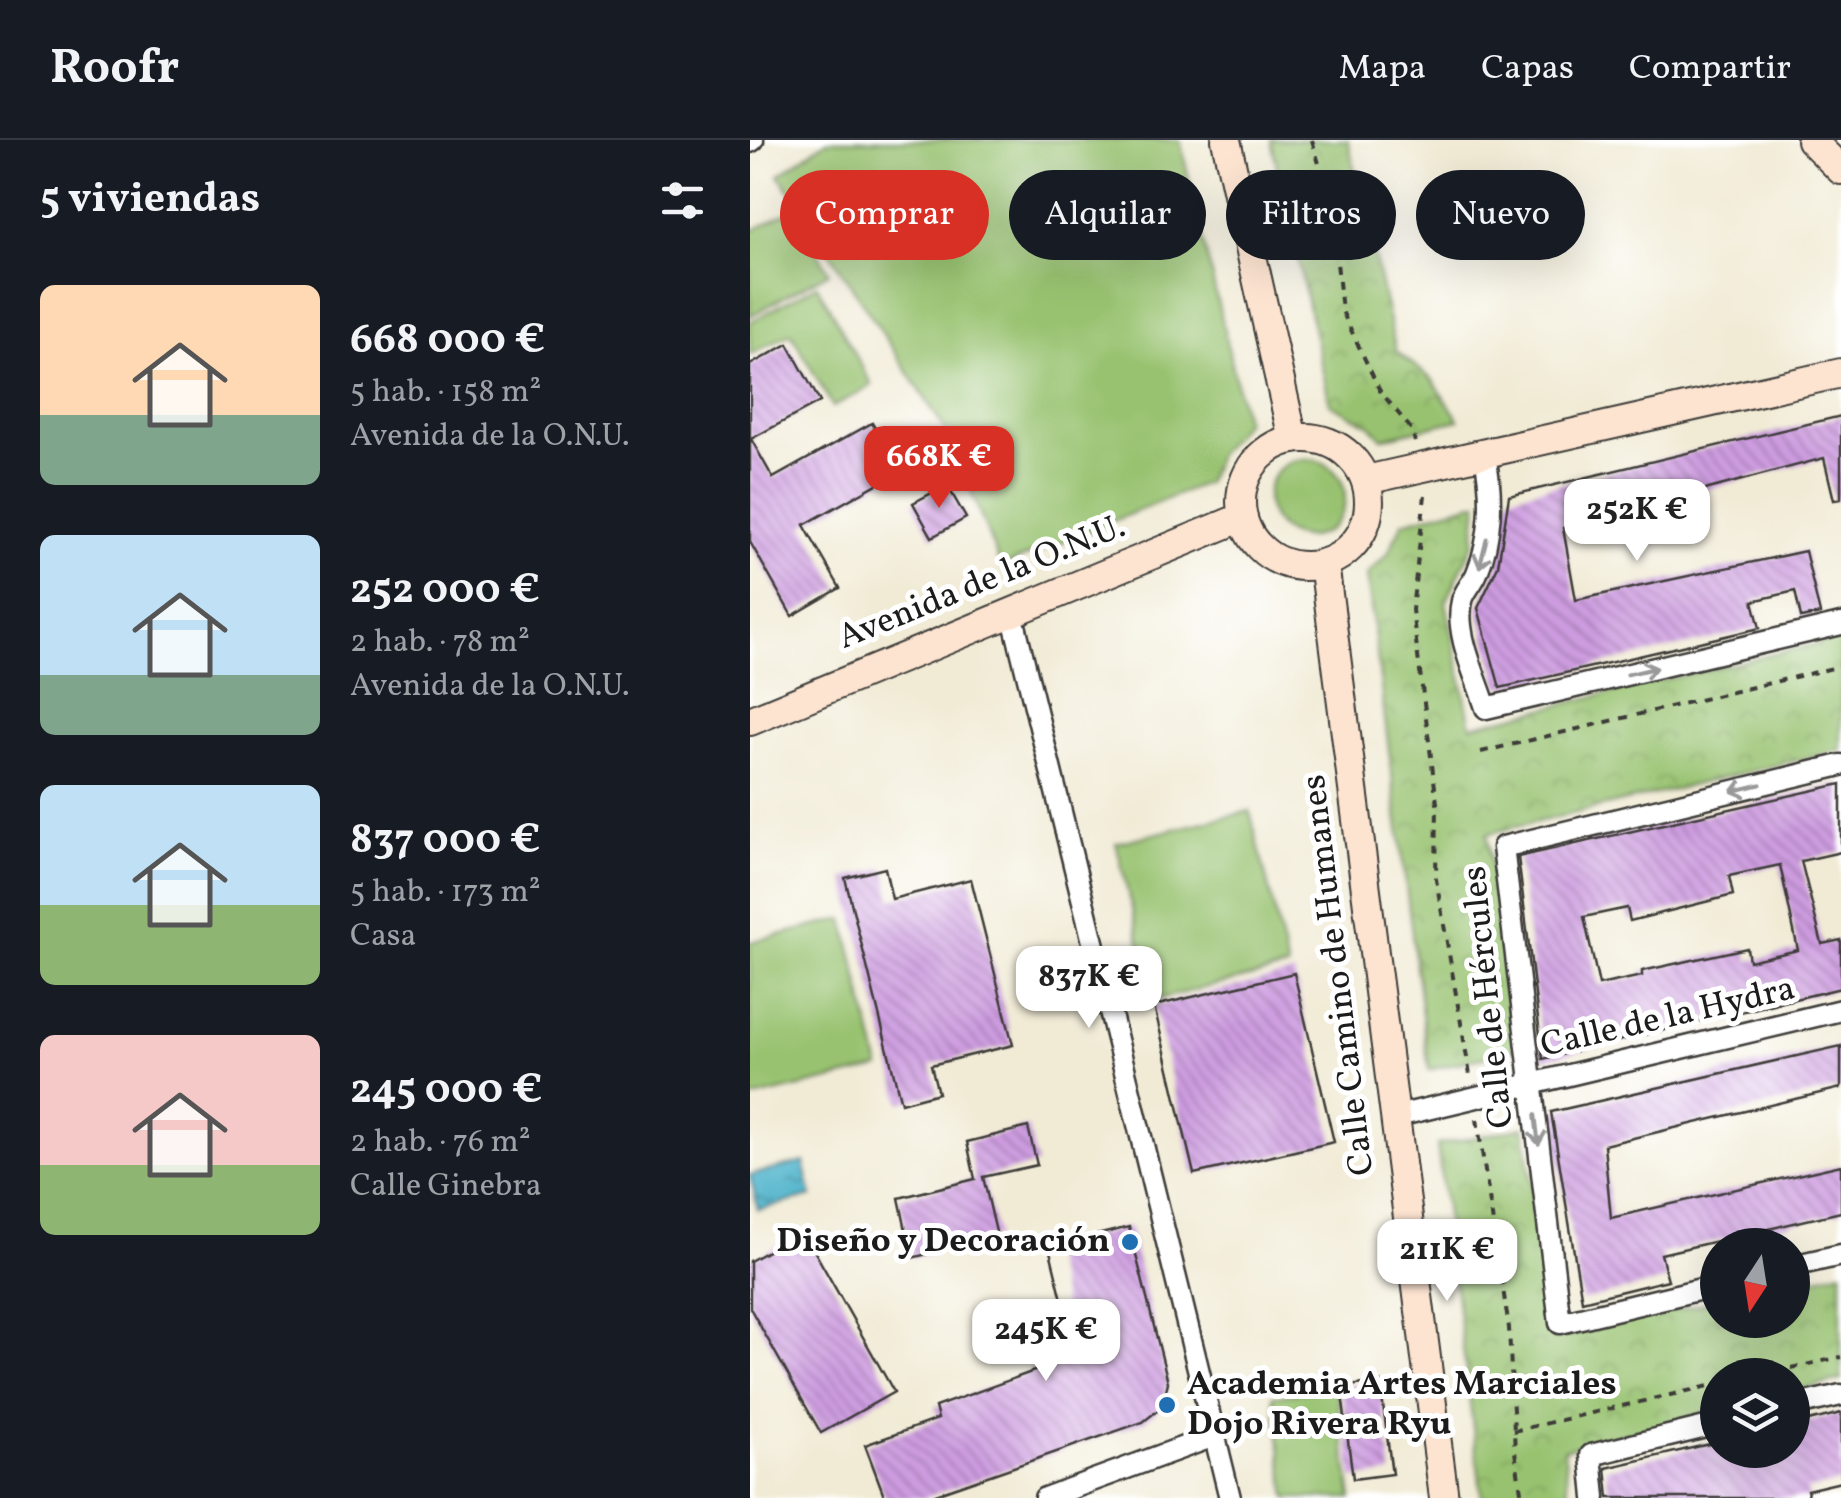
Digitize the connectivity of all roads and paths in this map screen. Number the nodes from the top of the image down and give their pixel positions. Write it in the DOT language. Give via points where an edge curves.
graph roads {
  1 [pos="1226,140"];
  2 [pos="1312,140"];
  3 [pos="1811,140"];
  4 [pos="1841,170"];
  5 [pos="1841,373"];
  6 [pos="1293,439"];
  7 [pos="1485,456"];
  8 [pos="1422,468"];
  9 [pos="1366,480"];
  10 [pos="1243,518"];
  11 [pos="1324,563"];
  12 [pos="1012,612"];
  13 [pos="1841,624"];
  14 [pos="1841,666"];
  15 [pos="750,721"];
  16 [pos="1481,752"];
  17 [pos="1841,765"];
  18 [pos="1841,1010"];
  19 [pos="1532,1084"];
  20 [pos="1474,1098"];
  21 [pos="1392,1117"];
  22 [pos="1841,1255"];
  23 [pos="1810,1262"];
  24 [pos="1700,1288"];
  25 [pos="1841,1356"];
  26 [pos="1810,1363"];
  27 [pos="1700,1388"];
  28 [pos="1841,1394"];
  29 [pos="1810,1402"];
  30 [pos="1700,1428"];
  31 [pos="1514,1430"];
  32 [pos="1214,1436"];
  33 [pos="1044,1498"];
  34 [pos="1230,1498"];
  35 [pos="1444,1498"];
  36 [pos="1522,1498"];
  37 [pos="1595,1498"];
  1 -- 6 [label="street"];
  2 -- 8 [label="path" via="1330,204 1342,311 1380,391 1412,430"];
  3 -- 4 [label="street"];
  5 -- 7 [label="street"];
  6 -- 9 [label="street" via="1337,446"];
  6 -- 10 [label="street" via="1274,446 1252,468 1241,497"];
  7 -- 8 [label="street"];
  7 -- 13 [label="street, one-way" via="1488,531 1477,574 1462,599 1462,624 1486,708"];
  8 -- 9 [label="street"];
  8 -- 20 [label="path" via="1426,506 1412,610 1437,803 1436,878"];
  9 -- 11 [label="street" via="1367,521 1357,540"];
  10 -- 11 [label="street" via="1274,558"];
  10 -- 12 [label="street, Avenida de la O.N.U."];
  11 -- 21 [label="street, Calle Camino de Humanes"];
  12 -- 15 [label="street, Avenida de la O.N.U."];
  12 -- 32 [label="street"];
  14 -- 16 [label="path"];
  17 -- 19 [label="street, Calle de Hércules, one-way" via="1504,847"];
  18 -- 19 [label="street, Calle de la Hydra"];
  19 -- 20 [label="street, Calle de la Hydra"];
  19 -- 24 [label="street, Calle de Hércules, one-way" via="1560,1323"];
  20 -- 21 [label="street, Calle de la Hydra"];
  20 -- 31 [label="path" via="1509,1328"];
  21 -- 35 [label="street, Calle Camino de Humanes"];
  22 -- 23 [label="street"];
  25 -- 26 [label="path"];
  27 -- 31 [label="path"];
  28 -- 29 [label="street"];
  30 -- 37 [label="street" via="1591,1455"];
  31 -- 36 [label="path"];
  32 -- 33 [label="street"];
  32 -- 34 [label="street"];
}
